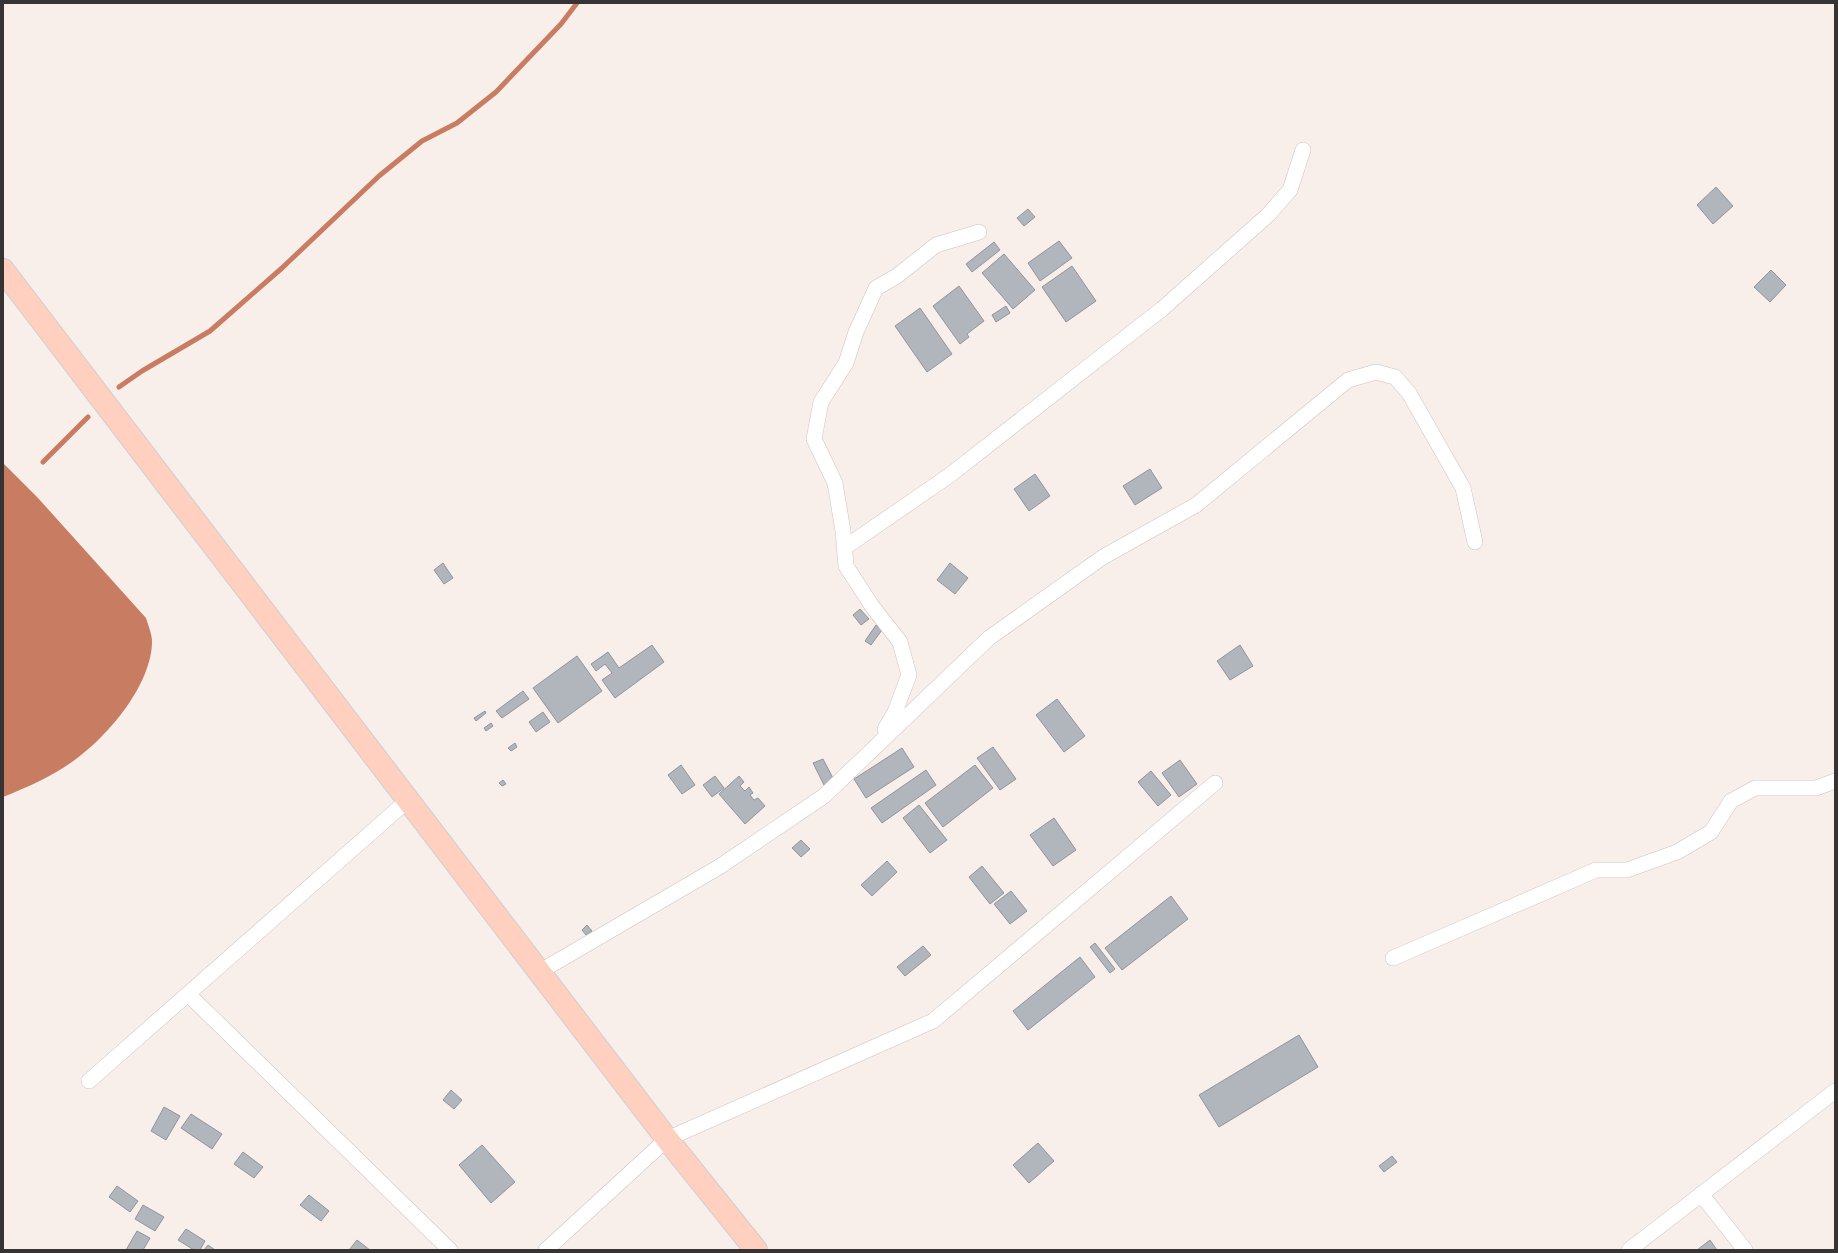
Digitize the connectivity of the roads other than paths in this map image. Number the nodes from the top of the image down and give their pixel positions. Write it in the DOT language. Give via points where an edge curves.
graph roads {
  1 [pos="1303,150"];
  2 [pos="979,232"];
  3 [pos="3,270"];
  4 [pos="1475,542"];
  5 [pos="844,548"];
  6 [pos="873,746"];
  7 [pos="1835,781"];
  8 [pos="1215,783"];
  9 [pos="408,800"];
  10 [pos="1393,958"];
  11 [pos="539,972"];
  12 [pos="188,994"];
  13 [pos="89,1081"];
  14 [pos="1835,1091"];
  15 [pos="667,1139"];
  16 [pos="1701,1194"];
  17 [pos="450,1250"];
  18 [pos="546,1250"];
  19 [pos="756,1250"];
  20 [pos="1629,1250"];
  21 [pos="1745,1250"];
  1 -- 5 [label="street" via="1290,190 1268,215 1162,309 950,475"];
  2 -- 5 [label="street" via="936,245 897,276 876,288 856,332 846,364 821,402 814,440 835,483"];
  3 -- 9 [label="main road"];
  4 -- 6 [label="street" via="1463,488 1409,394 1395,377 1376,372 1348,380 1196,505 1103,557 989,638"];
  5 -- 6 [label="street" via="846,566 900,642 909,675 895,712"];
  6 -- 11 [label="street" via="824,796 719,867"];
  7 -- 10 [label="street" via="1816,788 1755,788 1731,801 1711,832 1677,852 1627,870 1596,870"];
  8 -- 15 [label="street" via="933,1021"];
  9 -- 11 [label="main road"];
  9 -- 12 [label="street"];
  11 -- 15 [label="main road"];
  12 -- 13 [label="street"];
  12 -- 17 [label="street"];
  14 -- 16 [label="street"];
  15 -- 18 [label="street"];
  15 -- 19 [label="main road"];
  16 -- 20 [label="street"];
  16 -- 21 [label="street"];
}
